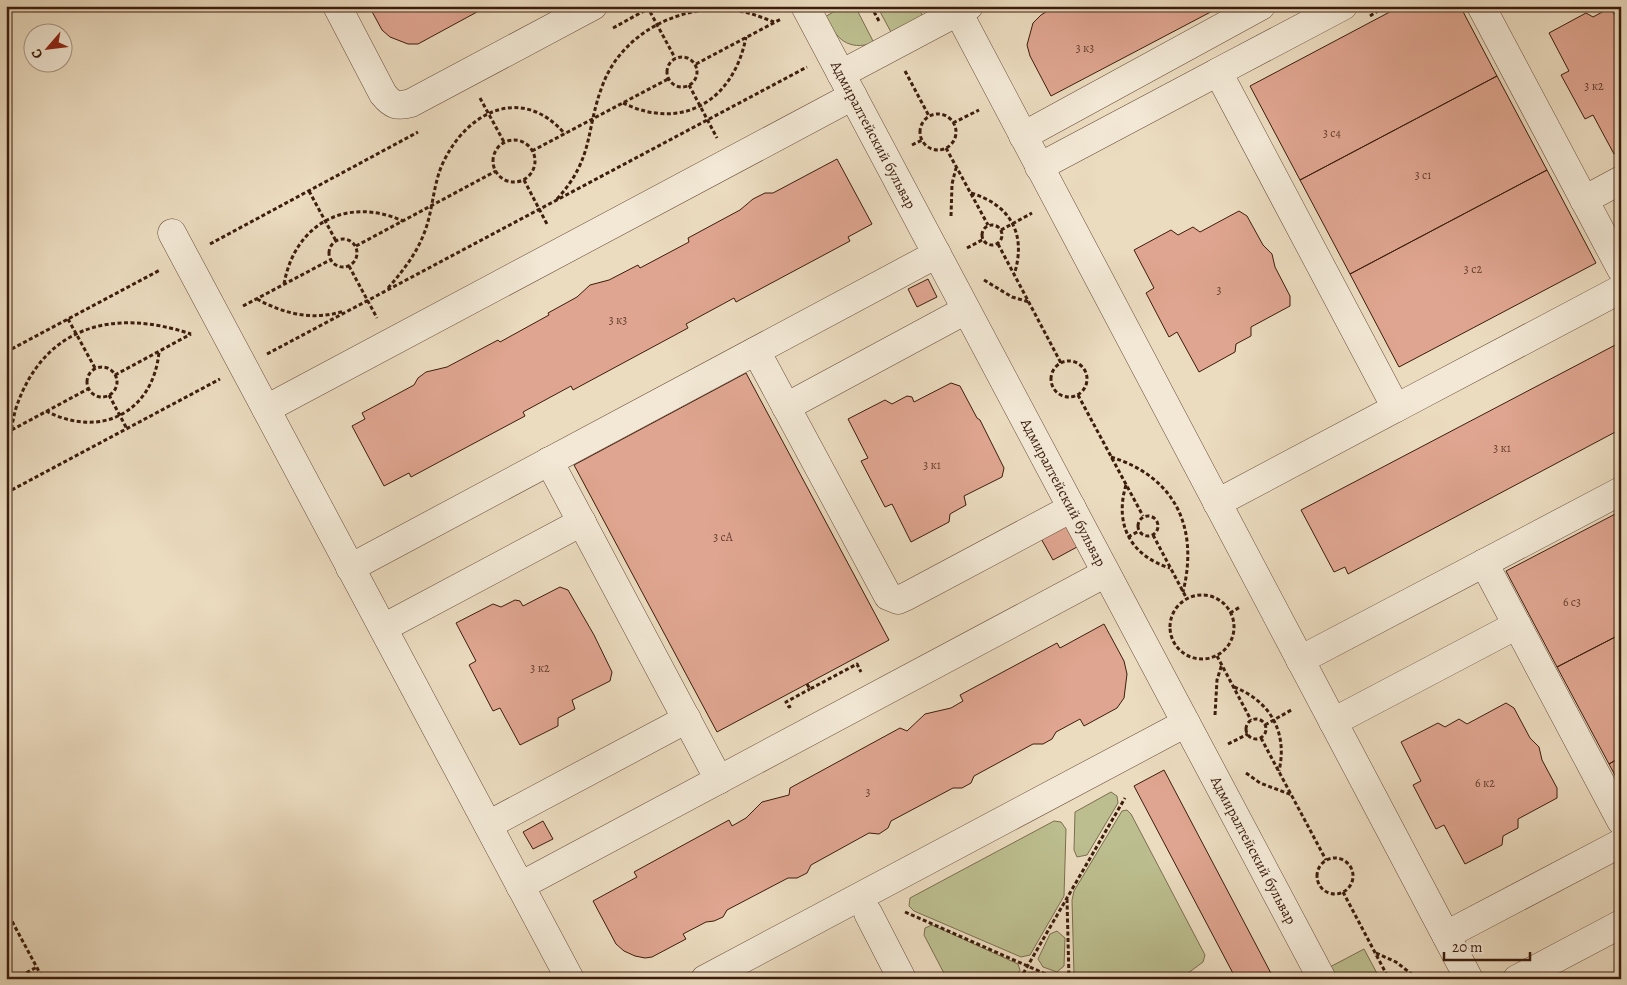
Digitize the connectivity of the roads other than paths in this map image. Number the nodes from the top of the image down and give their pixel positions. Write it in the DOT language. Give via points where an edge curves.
graph roads {
  1 [pos="337,6"];
  2 [pos="592,6"];
  3 [pos="1261,6"];
  4 [pos="1343,6"];
  5 [pos="963,9"];
  6 [pos="1489,9"];
  7 [pos="794,12"];
  8 [pos="1218,72"];
  9 [pos="841,75"];
  10 [pos="1023,136"];
  11 [pos="1039,167"];
  12 [pos="1621,180"];
  13 [pos="1584,200"];
  14 [pos="172,233"];
  15 [pos="949,253"];
  16 [pos="1621,269"];
  17 [pos="1621,289"];
  18 [pos="966,310"];
  19 [pos="756,351"];
  20 [pos="786,407"];
  21 [pos="1396,408"];
  22 [pos="266,410"];
  23 [pos="549,462"];
  24 [pos="1621,491"];
  25 [pos="1217,503"];
  26 [pos="1072,508"];
  27 [pos="582,522"];
  28 [pos="1484,563"];
  29 [pos="350,568"];
  30 [pos="1106,573"];
  31 [pos="1517,625"];
  32 [pos="383,628"];
  33 [pos="1300,660"];
  34 [pos="687,719"];
  35 [pos="1186,722"];
  36 [pos="1333,722"];
  37 [pos="719,780"];
  38 [pos="1621,822"];
  39 [pos="488,826"];
  40 [pos="1621,842"];
  41 [pos="520,886"];
  42 [pos="868,913"];
  43 [pos="1621,924"];
  44 [pos="1446,935"];
  45 [pos="570,979"];
  46 [pos="705,979"];
  47 [pos="902,979"];
  48 [pos="1322,979"];
  49 [pos="1469,979"];
  50 [pos="1517,979"];
  1 -- 2 [label="street" via="383,94 391,104 401,106"];
  3 -- 10 [label="street"];
  4 -- 8 [label="street"];
  5 -- 9 [label="street"];
  5 -- 10 [label="street"];
  6 -- 13 [label="street"];
  7 -- 9 [label="street, Адмиралтейский бульвар"];
  8 -- 11 [label="street"];
  8 -- 21 [label="street"];
  9 -- 15 [label="street, Адмиралтейский бульвар"];
  9 -- 22 [label="street" via="730,162"];
  10 -- 11 [label="street"];
  11 -- 25 [label="street"];
  12 -- 13 [label="street"];
  13 -- 16 [label="street"];
  14 -- 22 [label="street"];
  15 -- 18 [label="street, Адмиралтейский бульвар"];
  15 -- 19 [label="street"];
  17 -- 21 [label="street"];
  18 -- 20 [label="street"];
  18 -- 26 [label="street, Адмиралтейский бульвар"];
  19 -- 20 [label="street"];
  19 -- 23 [label="street"];
  20 -- 26 [label="street" via="882,586 888,596 898,600"];
  21 -- 25 [label="street"];
  22 -- 29 [label="street"];
  23 -- 27 [label="street"];
  23 -- 29 [label="street"];
  24 -- 28 [label="street"];
  25 -- 33 [label="street"];
  26 -- 30 [label="street, Адмиралтейский бульвар"];
  27 -- 32 [label="street"];
  27 -- 34 [label="street"];
  28 -- 31 [label="street"];
  28 -- 33 [label="street"];
  29 -- 32 [label="street"];
  30 -- 35 [label="street, Адмиралтейский бульвар"];
  30 -- 37 [label="street"];
  31 -- 36 [label="street"];
  31 -- 38 [label="street"];
  32 -- 39 [label="street"];
  33 -- 36 [label="street"];
  34 -- 37 [label="street"];
  34 -- 39 [label="street"];
  35 -- 46 [label="street"];
  35 -- 48 [label="street, Адмиралтейский бульвар"];
  36 -- 44 [label="street"];
  37 -- 41 [label="street"];
  39 -- 41 [label="street"];
  40 -- 44 [label="street"];
  41 -- 45 [label="street"];
  42 -- 47 [label="street"];
  43 -- 50 [label="street"];
  44 -- 49 [label="street"];
}
